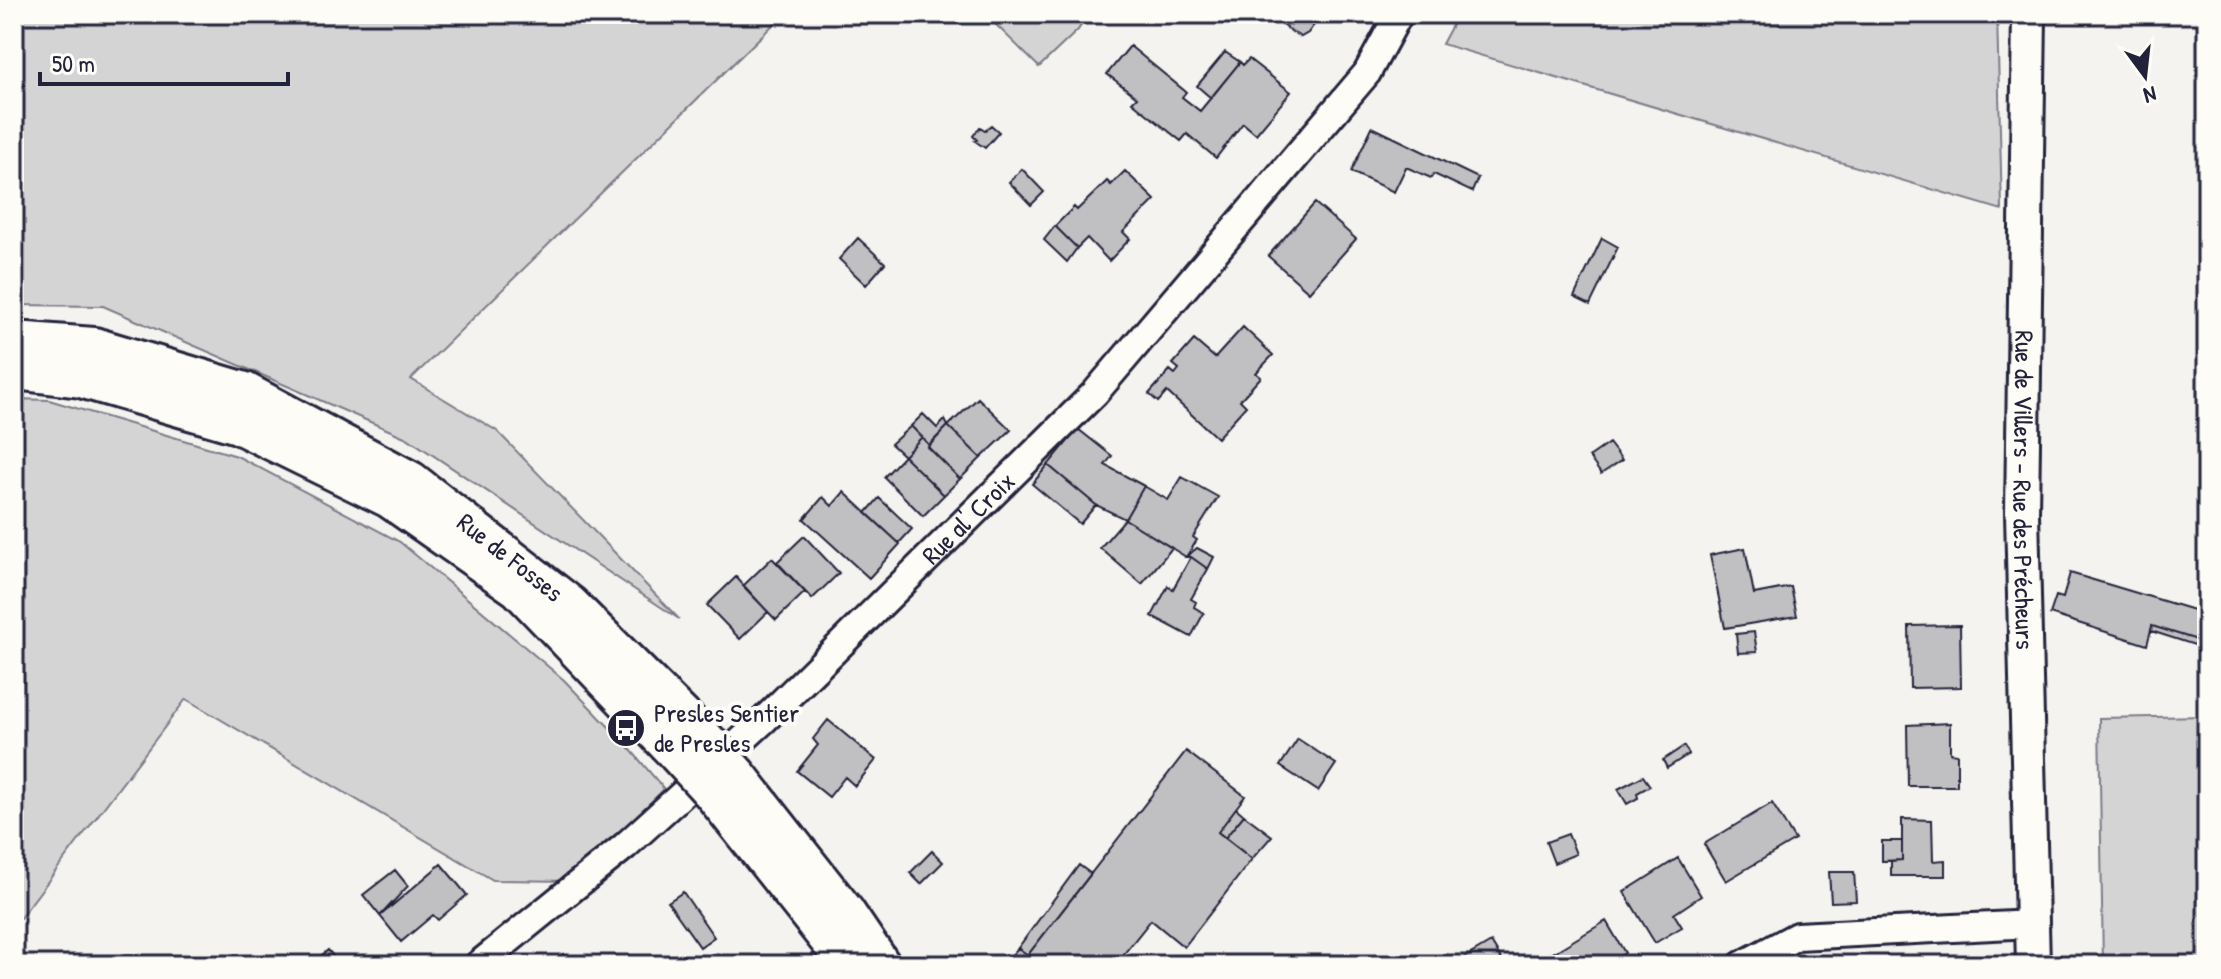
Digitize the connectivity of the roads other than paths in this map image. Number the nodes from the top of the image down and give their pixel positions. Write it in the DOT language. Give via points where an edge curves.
graph roads {
  1 [pos="1399,14"];
  2 [pos="2029,14"];
  3 [pos="14,340"];
  4 [pos="14,371"];
  5 [pos="691,746"];
  6 [pos="724,784"];
  7 [pos="2032,924"];
  8 [pos="478,965"];
  9 [pos="848,965"];
  10 [pos="882,965"];
  11 [pos="1742,965"];
  12 [pos="2033,965"];
  1 -- 8 [label="street, Rue al' Croix" via="1367,73 1095,393 763,721 625,846"];
  2 -- 7 [label="street, Rue de Villers - Rue des Précheurs" via="2022,513"];
  3 -- 5 [label="main road, Rue de Fosses" via="94,346 245,391 411,480 570,604"];
  4 -- 5 [label="main road, Rue de Fosses" via="81,379 238,425 389,499 518,589"];
  5 -- 6 [label="main road, bridge"];
  6 -- 9 [label="main road"];
  6 -- 10 [label="main road" via="846,912"];
  7 -- 11 [label="street" via="1797,936"];
  7 -- 12 [label="street, Rue de Villers - Rue des Précheurs"];
}
